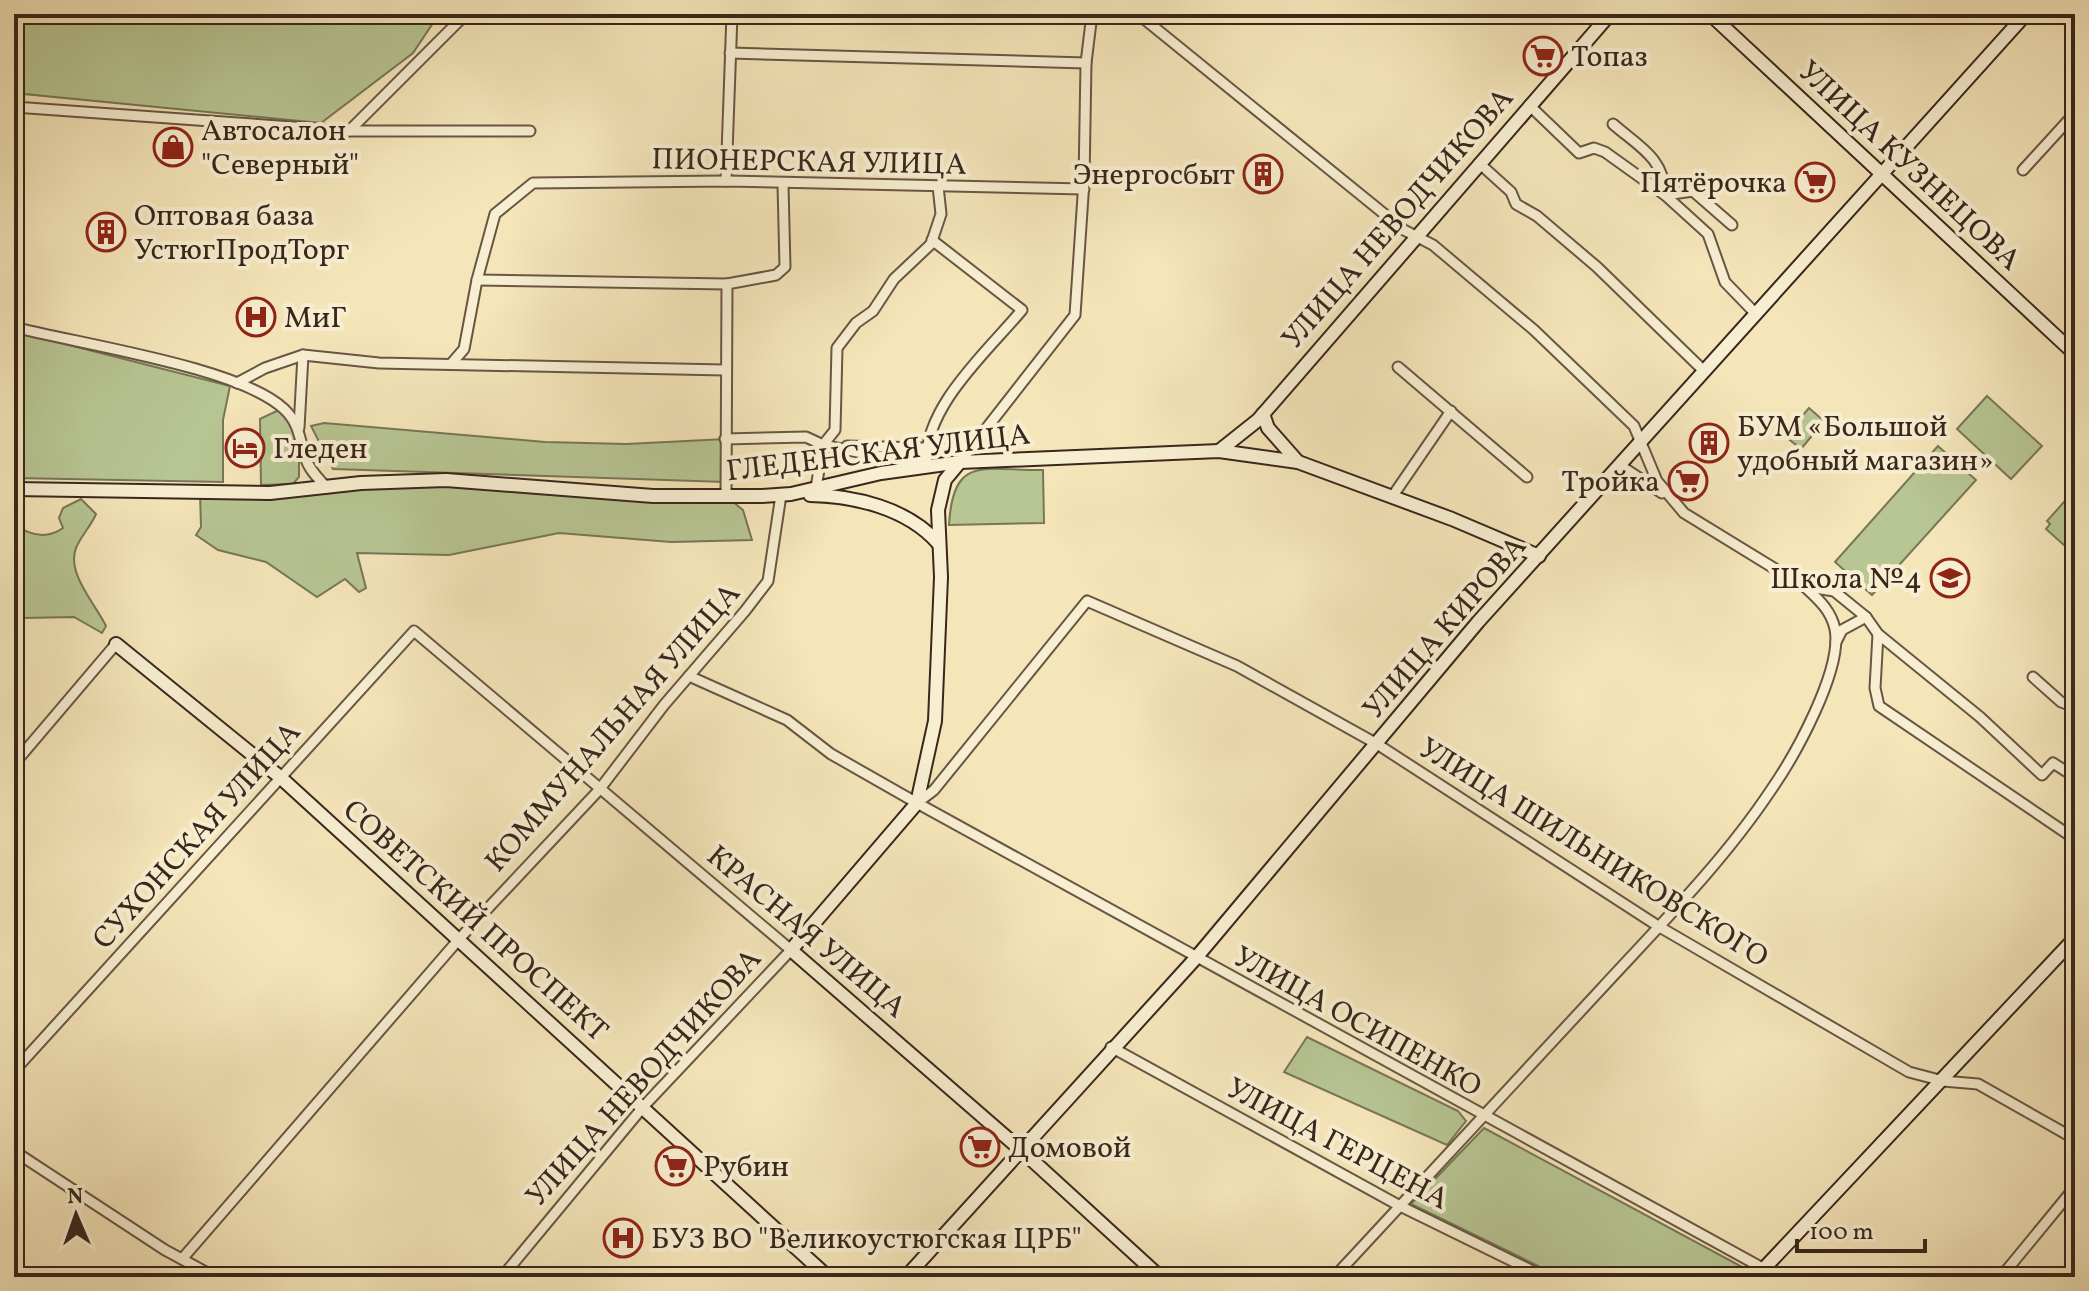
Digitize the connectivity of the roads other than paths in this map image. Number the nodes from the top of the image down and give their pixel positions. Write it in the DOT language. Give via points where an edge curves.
graph roads {
  1 [pos="732,14"];
  2 [pos="1092,14"];
  3 [pos="1138,14"];
  4 [pos="1610,14"];
  5 [pos="1710,14"];
  6 [pos="2026,14"];
  7 [pos="463,17"];
  8 [pos="730,53"];
  9 [pos="1086,63"];
  10 [pos="1529,105"];
  11 [pos="14,107"];
  12 [pos="2075,113"];
  13 [pos="1613,124"];
  14 [pos="349,131"];
  15 [pos="530,131"];
  16 [pos="1479,163"];
  17 [pos="2023,170"];
  18 [pos="1879,174"];
  19 [pos="726,181"];
  20 [pos="783,185"];
  21 [pos="938,186"];
  22 [pos="1084,189"];
  23 [pos="1665,195"];
  24 [pos="1732,225"];
  25 [pos="1416,238"];
  26 [pos="932,240"];
  27 [pos="477,280"];
  28 [pos="727,284"];
  29 [pos="1756,314"];
  30 [pos="14,327"];
  31 [pos="2075,354"];
  32 [pos="303,355"];
  33 [pos="451,364"];
  34 [pos="1398,367"];
  35 [pos="725,370"];
  36 [pos="1705,372"];
  37 [pos="237,383"];
  38 [pos="1451,411"];
  39 [pos="1263,414"];
  40 [pos="299,428"];
  41 [pos="725,439"];
  42 [pos="976,442"];
  43 [pos="1640,444"];
  44 [pos="823,445"];
  45 [pos="928,447"];
  46 [pos="1219,451"];
  47 [pos="960,462"];
  48 [pos="1298,462"];
  49 [pos="927,466"];
  50 [pos="1621,466"];
  51 [pos="1527,477"];
  52 [pos="816,488"];
  53 [pos="14,489"];
  54 [pos="328,489"];
  55 [pos="786,494"];
  56 [pos="726,496"];
  57 [pos="1392,497"];
  58 [pos="1669,498"];
  59 [pos="938,543"];
  60 [pos="1539,556"];
  61 [pos="1803,586"];
  62 [pos="1087,601"];
  63 [pos="1866,617"];
  64 [pos="414,631"];
  65 [pos="1878,634"];
  66 [pos="116,644"];
  67 [pos="1833,646"];
  68 [pos="689,676"];
  69 [pos="2033,677"];
  70 [pos="2075,707"];
  71 [pos="1377,744"];
  72 [pos="14,764"];
  73 [pos="280,777"];
  74 [pos="2075,777"];
  75 [pos="599,790"];
  76 [pos="917,803"];
  77 [pos="2075,839"];
  78 [pos="1658,926"];
  79 [pos="460,938"];
  80 [pos="2075,938"];
  81 [pos="791,950"];
  82 [pos="1195,959"];
  83 [pos="1111,1047"];
  84 [pos="14,1071"];
  85 [pos="1943,1081"];
  86 [pos="643,1107"];
  87 [pos="1483,1117"];
  88 [pos="2075,1139"];
  89 [pos="1021,1150"];
  90 [pos="14,1151"];
  91 [pos="2075,1187"];
  92 [pos="1400,1206"];
  93 [pos="182,1259"];
  94 [pos="1760,1273"];
  95 [pos="215,1277"];
  96 [pos="502,1277"];
  97 [pos="828,1277"];
  98 [pos="906,1277"];
  99 [pos="1160,1277"];
  100 [pos="1334,1277"];
  101 [pos="1545,1277"];
  102 [pos="1779,1277"];
  103 [pos="2001,1277"];
  1 -- 8 [label="street"];
  2 -- 9 [label="street"];
  3 -- 25 [label="street"];
  4 -- 10 [label="main road, УЛИЦА НЕВОДЧИКОВА"];
  5 -- 18 [label="main road, УЛИЦА КУЗНЕЦОВА"];
  6 -- 18 [label="main road, УЛИЦА КИРОВА"];
  7 -- 14 [label="street"];
  8 -- 9 [label="street"];
  8 -- 19 [label="street"];
  9 -- 22 [label="street"];
  10 -- 16 [label="main road, УЛИЦА НЕВОДЧИКОВА"];
  10 -- 23 [label="street" via="1579,153 1600,149"];
  11 -- 14 [label="street"];
  12 -- 17 [label="street"];
  13 -- 23 [label="street" via="1660,165"];
  14 -- 15 [label="street"];
  16 -- 25 [label="main road, УЛИЦА НЕВОДЧИКОВА"];
  16 -- 36 [label="street" via="1511,192 1516,204 1597,267"];
  18 -- 29 [label="main road, УЛИЦА КИРОВА"];
  18 -- 31 [label="main road, УЛИЦА КУЗНЕЦОВА"];
  19 -- 20 [label="street, ПИОНЕРСКАЯ УЛИЦА"];
  19 -- 27 [label="street, ПИОНЕРСКАЯ УЛИЦА" via="533,183 495,214"];
  20 -- 21 [label="street, ПИОНЕРСКАЯ УЛИЦА"];
  20 -- 28 [label="street" via="785,267 776,275"];
  21 -- 22 [label="street, ПИОНЕРСКАЯ УЛИЦА"];
  21 -- 26 [label="street" via="941,214"];
  22 -- 42 [label="street" via="1075,315"];
  23 -- 24 [label="street" via="1693,191"];
  23 -- 29 [label="street" via="1708,234 1725,282"];
  25 -- 39 [label="main road, УЛИЦА НЕВОДЧИКОВА"];
  25 -- 43 [label="street" via="1433,245 1534,330 1634,426"];
  26 -- 44 [label="street" via="837,348 835,430"];
  26 -- 45 [label="street" via="1022,310 939,408"];
  27 -- 28 [label="street"];
  27 -- 33 [label="street" via="464,349"];
  28 -- 35 [label="street"];
  29 -- 36 [label="main road, УЛИЦА КИРОВА"];
  30 -- 37 [label="street"];
  32 -- 33 [label="street"];
  32 -- 37 [label="street"];
  32 -- 40 [label="street"];
  33 -- 35 [label="street"];
  34 -- 38 [label="street"];
  35 -- 41 [label="street"];
  36 -- 43 [label="main road, УЛИЦА КИРОВА"];
  37 -- 40 [label="street" via="283,408"];
  38 -- 51 [label="street"];
  38 -- 57 [label="street"];
  39 -- 46 [label="main road, УЛИЦА НЕВОДЧИКОВА"];
  39 -- 48 [label="main road" via="1268,428"];
  40 -- 54 [label="street" via="306,462"];
  41 -- 44 [label="street" via="806,437"];
  41 -- 56 [label="street"];
  42 -- 45 [label="street" via="959,449"];
  42 -- 47 [label="street"];
  43 -- 50 [label="main road, УЛИЦА КИРОВА"];
  43 -- 58 [label="street"];
  44 -- 45 [label="street"];
  44 -- 49 [label="street"];
  44 -- 52 [label="street"];
  45 -- 49 [label="street"];
  46 -- 47 [label="main road, ГЛЕДЕНСКАЯ УЛИЦА"];
  46 -- 48 [label="main road, ГЛЕДЕНСКАЯ УЛИЦА"];
  47 -- 49 [label="main road, ГЛЕДЕНСКАЯ УЛИЦА"];
  47 -- 59 [label="main road, УЛИЦА НЕВОДЧИКОВА" via="941,492"];
  48 -- 57 [label="main road, ГЛЕДЕНСКАЯ УЛИЦА"];
  49 -- 52 [label="main road, ГЛЕДЕНСКАЯ УЛИЦА"];
  50 -- 58 [label="street"];
  50 -- 60 [label="main road, УЛИЦА КИРОВА"];
  52 -- 55 [label="main road, ГЛЕДЕНСКАЯ УЛИЦА"];
  53 -- 54 [label="main road, ГЛЕДЕНСКАЯ УЛИЦА" via="200,494"];
  54 -- 56 [label="main road, ГЛЕДЕНСКАЯ УЛИЦА" via="446,480 653,496"];
  55 -- 56 [label="main road, ГЛЕДЕНСКАЯ УЛИЦА"];
  55 -- 59 [label="main road" via="873,504 917,524"];
  55 -- 68 [label="street, КОММУНАЛЬНАЯ УЛИЦА" via="768,581"];
  57 -- 60 [label="main road, ГЛЕДЕНСКАЯ УЛИЦА"];
  58 -- 61 [label="street" via="1710,530"];
  59 -- 76 [label="main road, УЛИЦА НЕВОДЧИКОВА" via="935,721"];
  60 -- 71 [label="main road, УЛИЦА КИРОВА"];
  61 -- 63 [label="street" via="1834,591"];
  61 -- 67 [label="street" via="1825,606 1836,631"];
  62 -- 71 [label="street, УЛИЦА ШИЛЬНИКОВСКОГО" via="1237,666"];
  62 -- 76 [label="street, УЛИЦА НЕВОДЧИКОВА" via="934,790"];
  63 -- 65 [label="street"];
  63 -- 67 [label="street" via="1842,630"];
  64 -- 73 [label="street, СУХОНСКАЯ УЛИЦА"];
  64 -- 75 [label="street, КРАСНАЯ УЛИЦА"];
  65 -- 74 [label="street" via="2042,775 2053,763"];
  65 -- 77 [label="street" via="1879,706"];
  66 -- 72 [label="street"];
  66 -- 73 [label="main road, СОВЕТСКИЙ ПРОСПЕКТ"];
  67 -- 78 [label="street" via="1818,709 1773,788"];
  68 -- 75 [label="street, КОММУНАЛЬНАЯ УЛИЦА"];
  68 -- 76 [label="street, УЛИЦА ОСИПЕНКО" via="787,720 831,754"];
  69 -- 70 [label="street" via="2061,702"];
  71 -- 78 [label="street, УЛИЦА ШИЛЬНИКОВСКОГО"];
  71 -- 82 [label="main road, УЛИЦА КИРОВА"];
  73 -- 79 [label="main road, СОВЕТСКИЙ ПРОСПЕКТ"];
  73 -- 84 [label="street, СУХОНСКАЯ УЛИЦА"];
  75 -- 79 [label="street, КОММУНАЛЬНАЯ УЛИЦА"];
  75 -- 81 [label="street, КРАСНАЯ УЛИЦА"];
  76 -- 81 [label="main road, УЛИЦА НЕВОДЧИКОВА"];
  76 -- 82 [label="street, УЛИЦА ОСИПЕНКО"];
  78 -- 85 [label="street, УЛИЦА ШИЛЬНИКОВСКОГО" via="1909,1072"];
  78 -- 87 [label="street"];
  79 -- 86 [label="main road, СОВЕТСКИЙ ПРОСПЕКТ"];
  79 -- 93 [label="street, КОММУНАЛЬНАЯ УЛИЦА"];
  80 -- 85 [label="main road"];
  81 -- 86 [label="street, УЛИЦА НЕВОДЧИКОВА"];
  81 -- 89 [label="main road, КРАСНАЯ УЛИЦА"];
  82 -- 83 [label="main road, УЛИЦА КИРОВА"];
  82 -- 87 [label="street, УЛИЦА ОСИПЕНКО"];
  83 -- 89 [label="main road, УЛИЦА КИРОВА"];
  83 -- 92 [label="street, УЛИЦА ГЕРЦЕНА"];
  85 -- 88 [label="street, УЛИЦА ШИЛЬНИКОВСКОГО" via="1978,1084"];
  85 -- 94 [label="main road"];
  86 -- 96 [label="street, УЛИЦА НЕВОДЧИКОВА"];
  86 -- 97 [label="main road, СОВЕТСКИЙ ПРОСПЕКТ"];
  87 -- 92 [label="street"];
  87 -- 94 [label="street, УЛИЦА ОСИПЕНКО"];
  89 -- 98 [label="main road, УЛИЦА КИРОВА"];
  89 -- 99 [label="main road, КРАСНАЯ УЛИЦА"];
  90 -- 93 [label="street"];
  91 -- 103 [label="street"];
  92 -- 100 [label="street"];
  92 -- 101 [label="street, УЛИЦА ГЕРЦЕНА"];
  93 -- 95 [label="street"];
  94 -- 102 [label="street, УЛИЦА ОСИПЕНКО"];
}
